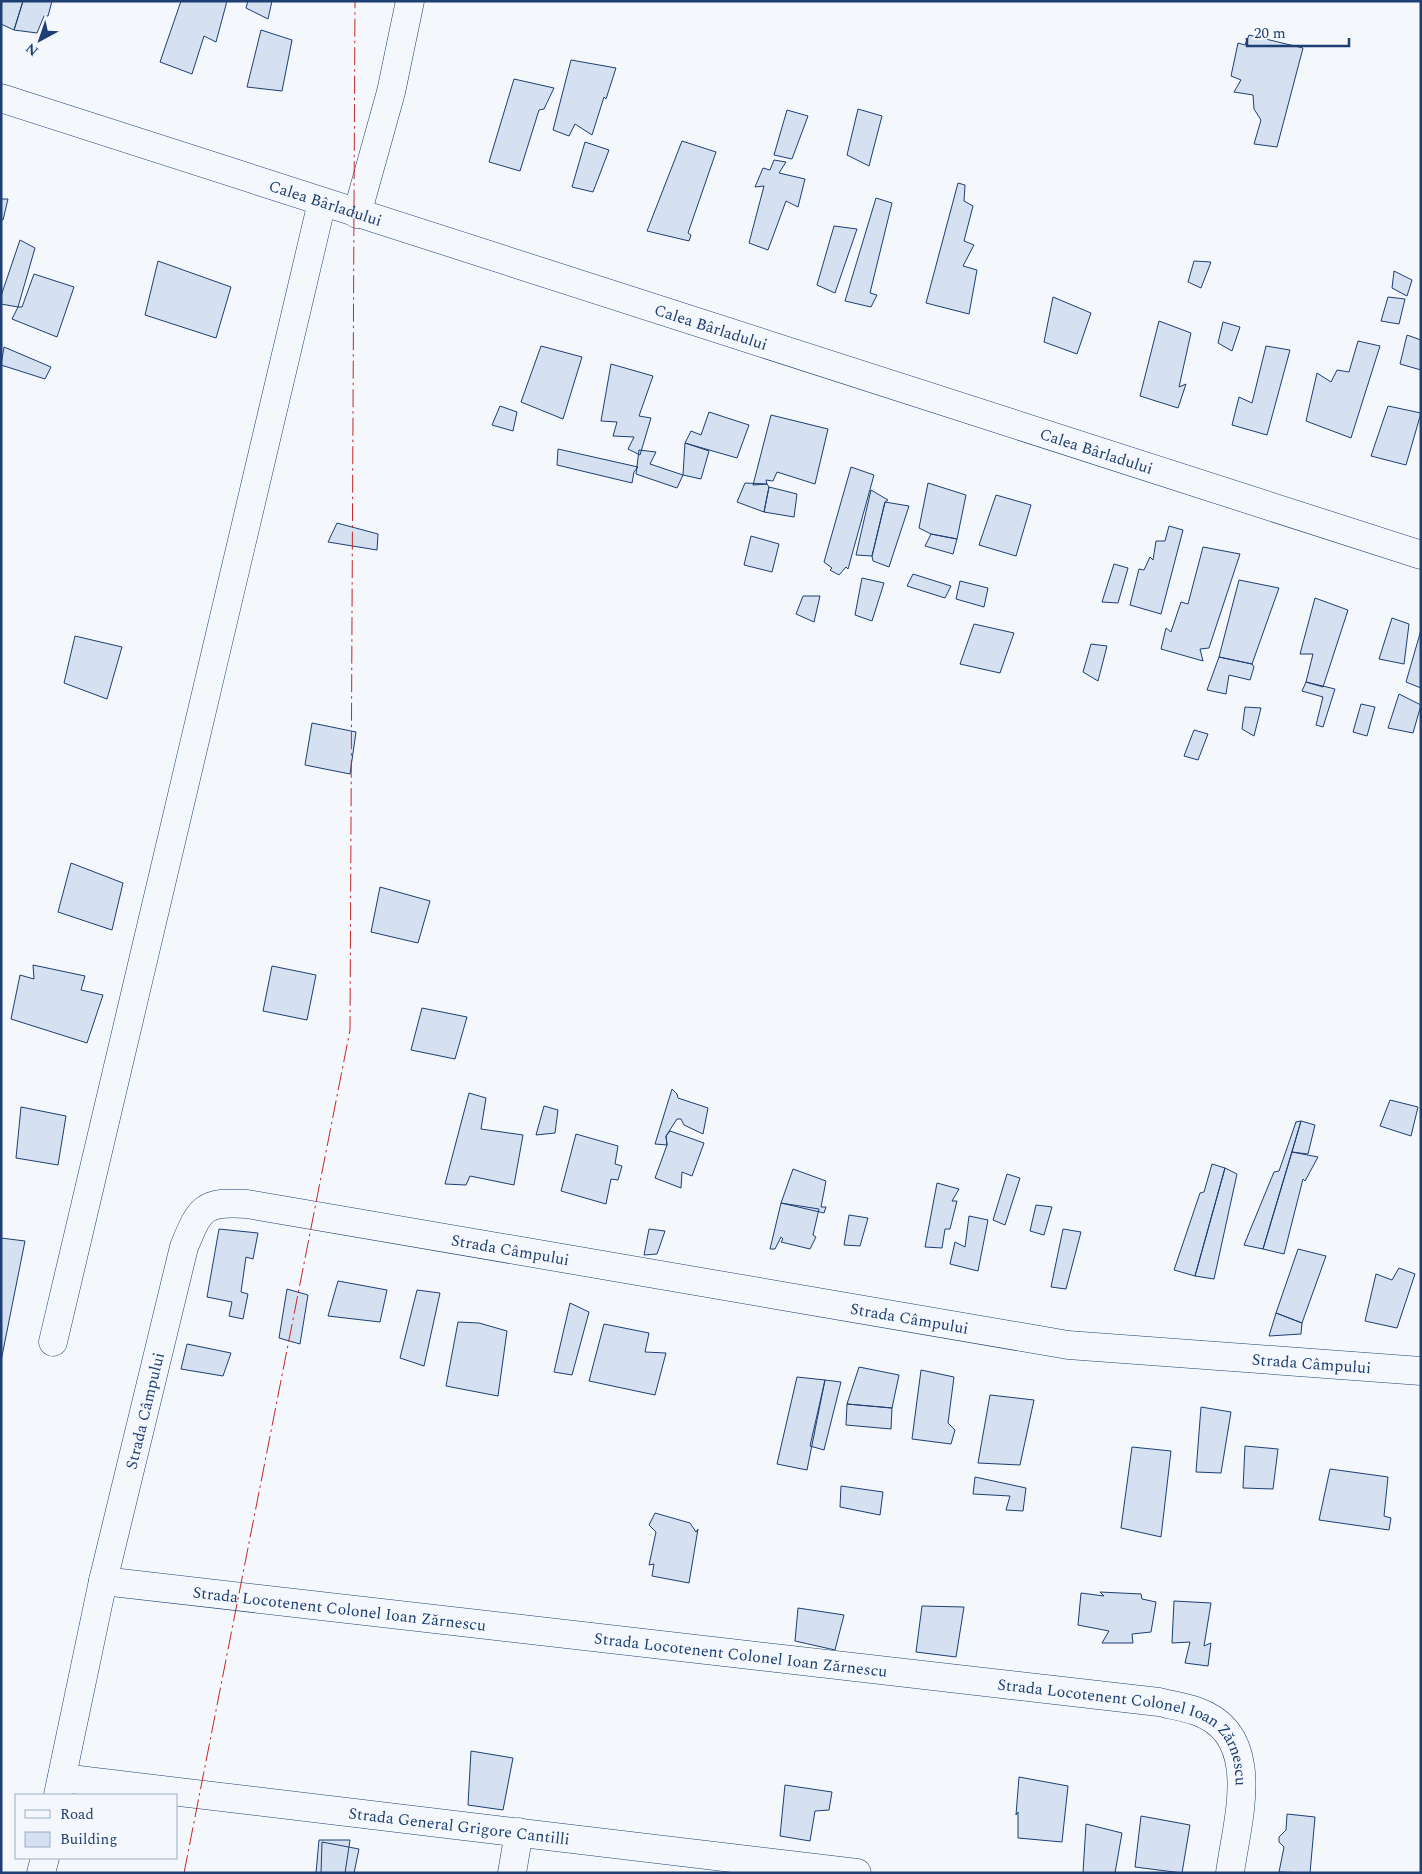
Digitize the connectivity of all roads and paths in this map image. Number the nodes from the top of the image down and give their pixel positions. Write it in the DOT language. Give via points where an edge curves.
graph roads {
  1 [pos="410,1"];
  2 [pos="1,98"];
  3 [pos="322,202"];
  4 [pos="357,214"];
  5 [pos="1421,555"];
  6 [pos="53,1342"];
  7 [pos="1421,1371"];
  8 [pos="103,1580"];
  9 [pos="60,1787"];
  10 [pos="131,1794"];
  11 [pos="178,1799"];
  12 [pos="519,1832"];
  13 [pos="45,1859"];
  14 [pos="780,1868"];
  15 [pos="42,1873"];
  16 [pos="512,1873"];
  17 [pos="857,1873"];
  18 [pos="1230,1873"];
  1 -- 4 [label="street" via="391,92"];
  2 -- 3 [label="street, Calea Bârladului"];
  3 -- 4 [label="street, Calea Bârladului"];
  3 -- 6 [label="street"];
  4 -- 5 [label="street, Calea Bârladului"];
  7 -- 8 [label="street, Strada Câmpului" via="1068,1345 221,1202 204,1208 184,1247"];
  8 -- 9 [label="street, Strada Câmpului"];
  8 -- 18 [label="street, Strada Locotenent Colonel Ioan Zărnescu" via="1159,1702 1198,1711 1220,1725 1236,1742 1243,1780"];
  9 -- 10 [label="street, Strada General Grigore Cantilli"];
  11 -- 12 [label="street, Strada General Grigore Cantilli"];
  12 -- 14 [label="street, Strada General Grigore Cantilli"];
  12 -- 16 [label="street"];
  13 -- 15 [label="street"];
  14 -- 17 [label="street, Strada General Grigore Cantilli"];
}
